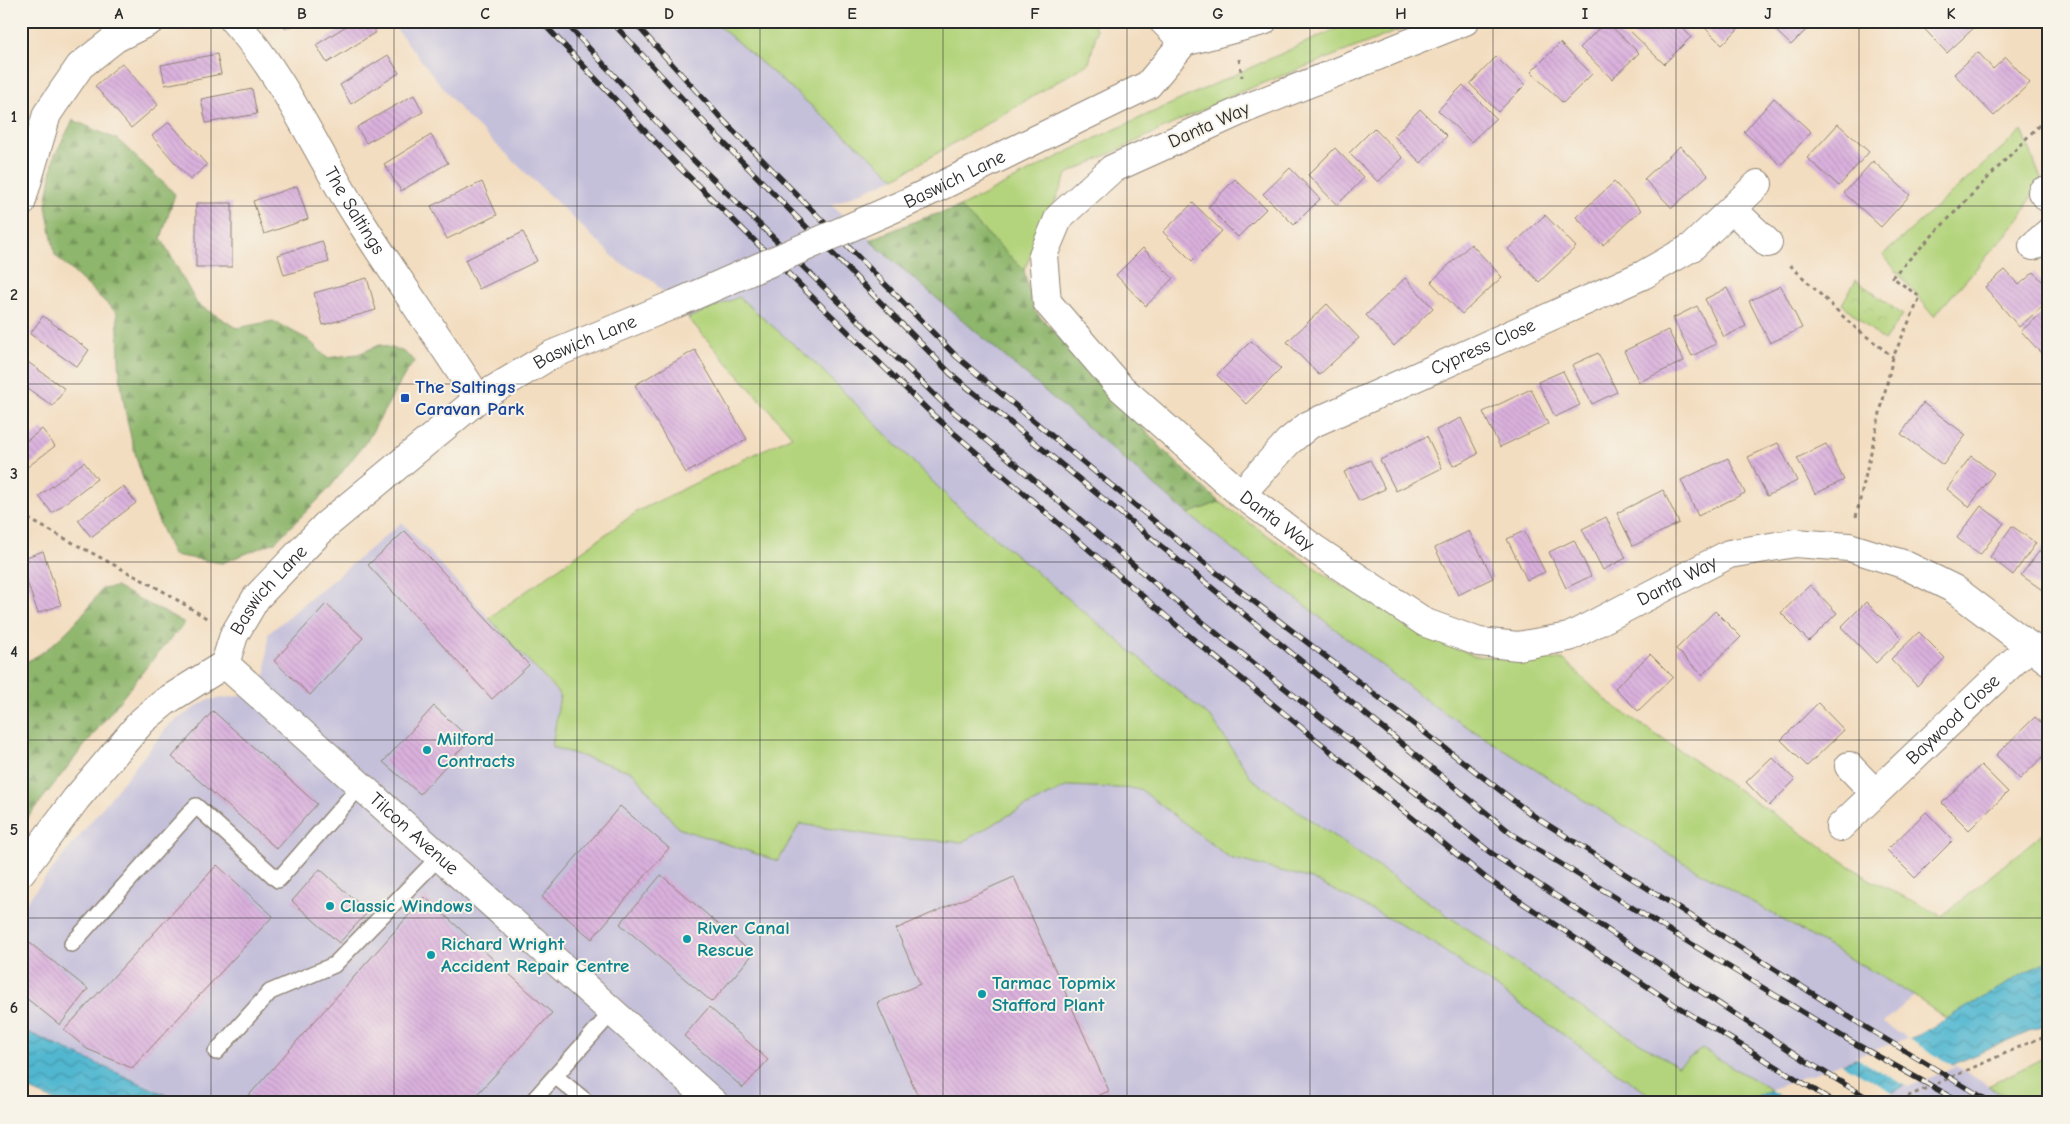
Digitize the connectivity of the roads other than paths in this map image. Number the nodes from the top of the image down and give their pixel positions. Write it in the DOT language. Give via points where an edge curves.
graph roads {
  1 [pos="150,21"];
  2 [pos="234,21"];
  3 [pos="1163,21"];
  4 [pos="1263,21"];
  5 [pos="1465,21"];
  6 [pos="1184,42"];
  7 [pos="1758,184"];
  8 [pos="21,203"];
  9 [pos="1732,209"];
  10 [pos="1768,243"];
  11 [pos="478,399"];
  12 [pos="1241,494"];
  13 [pos="2040,653"];
  14 [pos="225,664"];
  15 [pos="1849,766"];
  16 [pos="362,784"];
  17 [pos="1875,793"];
  18 [pos="1840,827"];
  19 [pos="441,856"];
  20 [pos="21,872"];
  21 [pos="72,944"];
  22 [pos="613,1011"];
  23 [pos="216,1052"];
  24 [pos="555,1076"];
  25 [pos="531,1103"];
  26 [pos="588,1103"];
  27 [pos="714,1103"];
  1 -- 8 [label="street" via="116,38 80,66 47,114"];
  2 -- 11 [label="street, The Saltings" via="258,47 358,219"];
  3 -- 6 [label="street"];
  4 -- 6 [label="street"];
  5 -- 12 [label="street, Danta Way" via="1247,108 1112,169 1059,217 1042,255 1047,302 1120,387"];
  6 -- 11 [label="street, Baswich Lane, bridge" via="1148,85 906,203 551,355"];
  7 -- 9 [label="street, Cypress Close"];
  9 -- 10 [label="street"];
  9 -- 12 [label="street, Cypress Close" via="1692,247 1643,275 1308,425 1288,442"];
  11 -- 14 [label="street, Baswich Lane" via="326,525 256,598 234,635"];
  12 -- 13 [label="street, Danta Way" via="1316,550 1426,624 1479,642 1518,646 1569,637 1728,554 1795,543 1849,547 1904,564 1954,589"];
  13 -- 17 [label="street, Baywood Close"];
  14 -- 16 [label="street, Tilcon Avenue"];
  14 -- 20 [label="street" via="142,720"];
  15 -- 17 [label="street"];
  16 -- 19 [label="street, Tilcon Avenue"];
  16 -- 21 [label="lane" via="278,880 196,806"];
  17 -- 18 [label="street, Baywood Close"];
  19 -- 22 [label="street, Tilcon Avenue"];
  19 -- 23 [label="lane" via="334,966 270,992"];
  22 -- 24 [label="lane"];
  22 -- 27 [label="street, Tilcon Avenue"];
  24 -- 25 [label="lane"];
  24 -- 26 [label="lane"];
}
